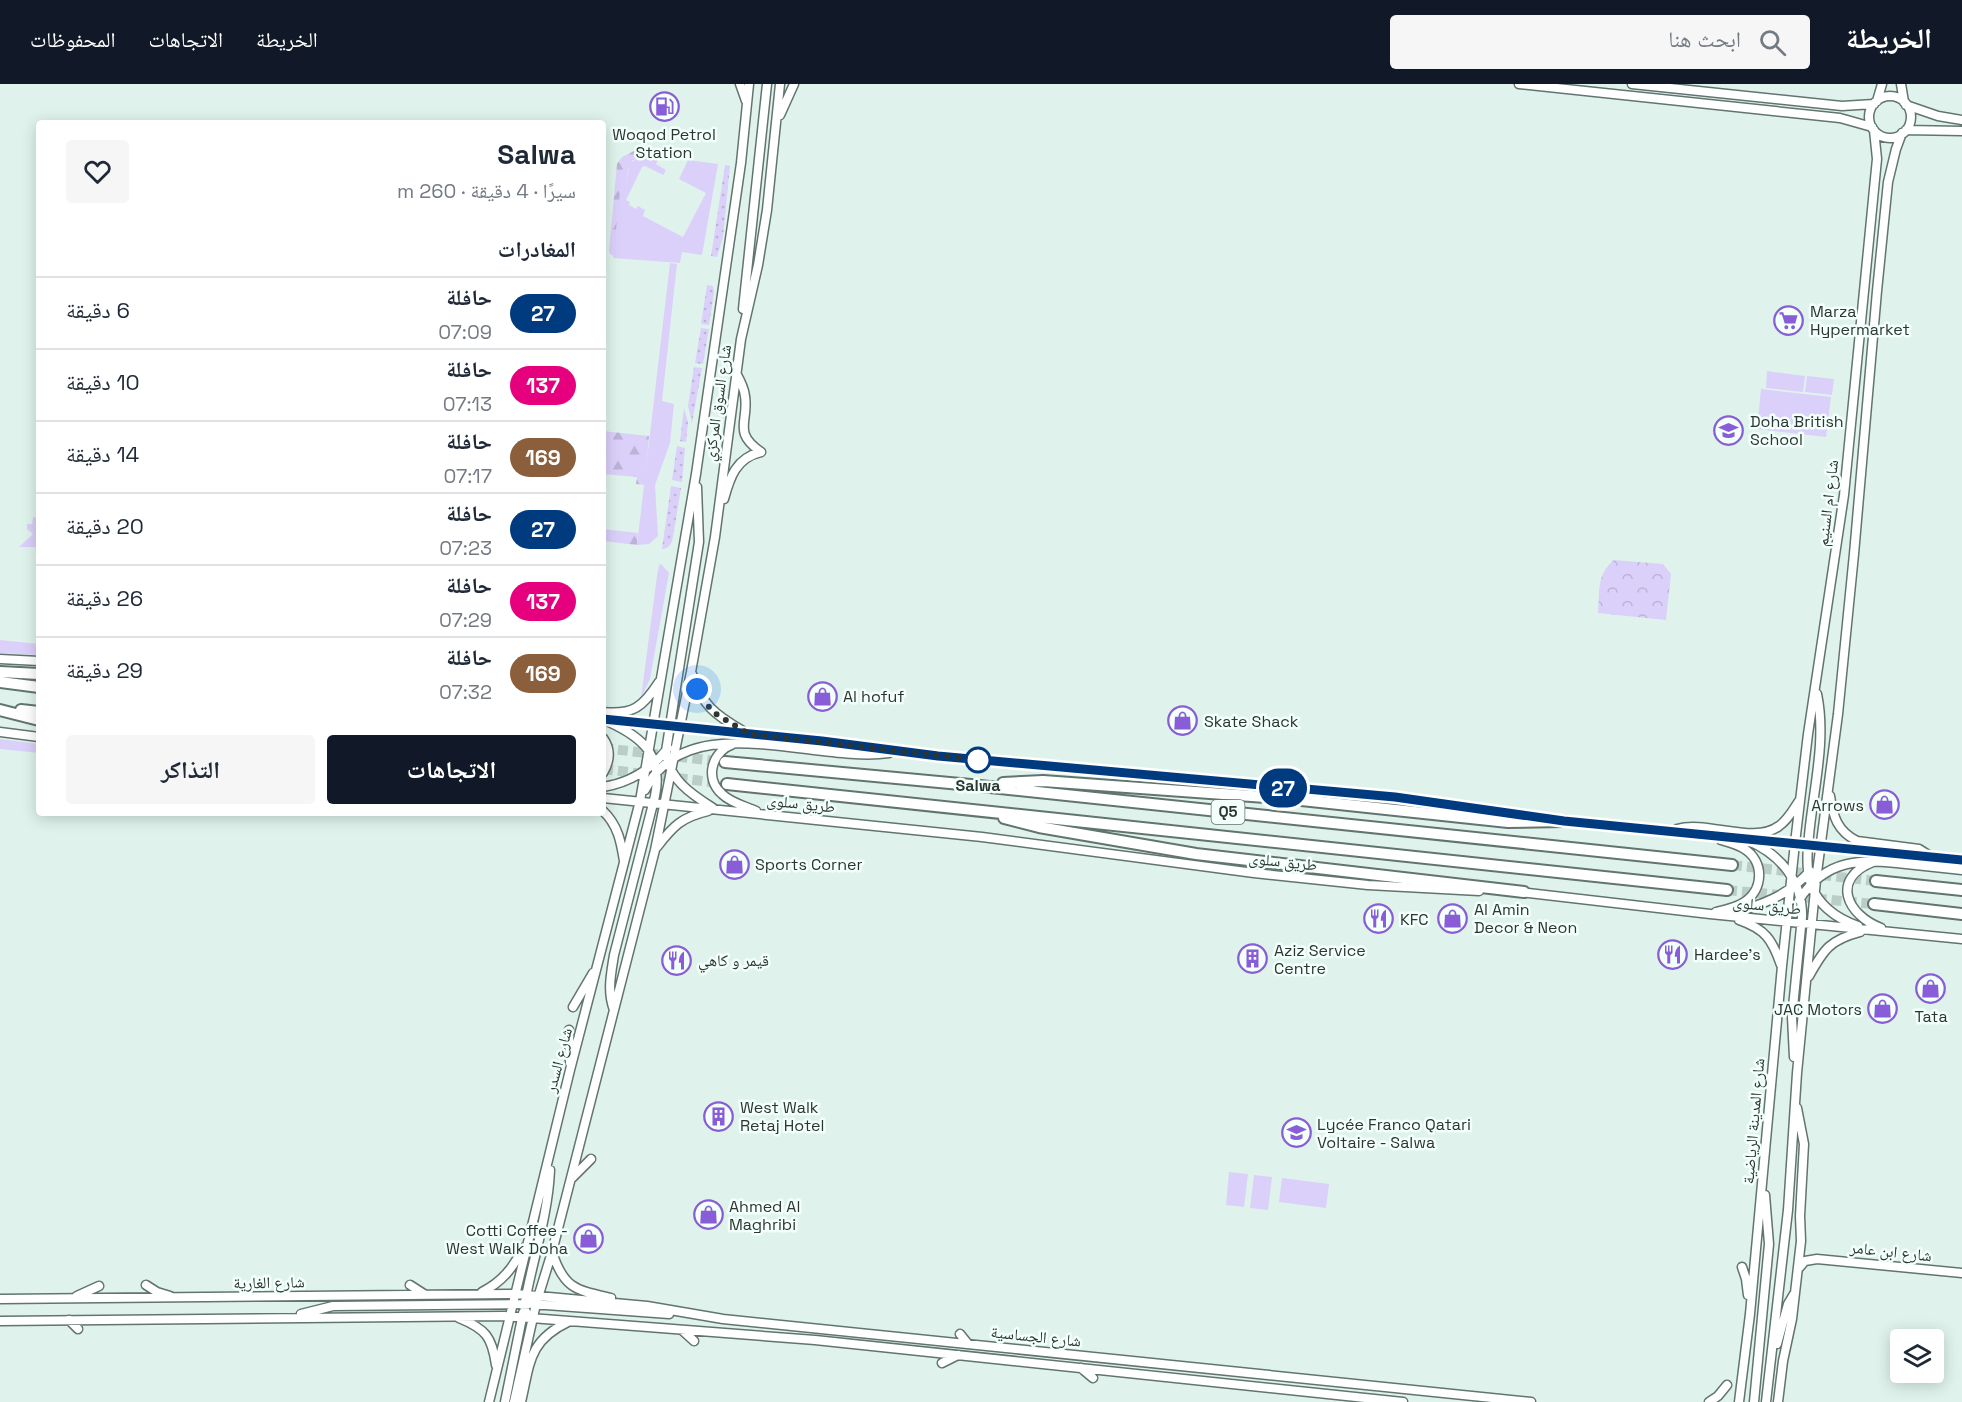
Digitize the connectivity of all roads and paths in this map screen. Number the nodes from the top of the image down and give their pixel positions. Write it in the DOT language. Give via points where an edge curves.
graph roads {
  1 [pos="740,84"];
  2 [pos="748,84"];
  3 [pos="766,84"];
  4 [pos="780,84"];
  5 [pos="794,84"];
  6 [pos="1519,84"];
  7 [pos="1632,84"];
  8 [pos="1882,84"];
  9 [pos="1901,84"];
  10 [pos="1875,102"];
  11 [pos="747,103"];
  12 [pos="1905,103"];
  13 [pos="1962,120"];
  14 [pos="778,121"];
  15 [pos="1873,129"];
  16 [pos="1962,131"];
  17 [pos="1904,132"];
  18 [pos="741,339"];
  19 [pos="736,373"];
  20 [pos="696,474"];
  21 [pos="715,537"];
  22 [pos="0,659"];
  23 [pos="36,661"];
  24 [pos="0,672"];
  25 [pos="691,672"];
  26 [pos="36,674"];
  27 [pos="661,680"];
  28 [pos="0,682"];
  29 [pos="36,687"];
  30 [pos="1816,691"];
  31 [pos="0,709"];
  32 [pos="36,712"];
  33 [pos="606,712"];
  34 [pos="36,719"];
  35 [pos="606,719"];
  36 [pos="606,720"];
  37 [pos="654,724"];
  38 [pos="669,725"];
  39 [pos="680,727"];
  40 [pos="0,732"];
  41 [pos="749,734"];
  42 [pos="36,737"];
  43 [pos="606,742"];
  44 [pos="739,742"];
  45 [pos="649,750"];
  46 [pos="666,751"];
  47 [pos="902,752"];
  48 [pos="670,761"];
  49 [pos="725,762"];
  50 [pos="656,766"];
  51 [pos="606,767"];
  52 [pos="646,769"];
  53 [pos="671,772"];
  54 [pos="727,784"];
  55 [pos="971,785"];
  56 [pos="1828,785"];
  57 [pos="606,786"];
  58 [pos="606,798"];
  59 [pos="1801,798"];
  60 [pos="640,801"];
  61 [pos="653,803"];
  62 [pos="664,804"];
  63 [pos="966,809"];
  64 [pos="716,810"];
  65 [pos="606,814"];
  66 [pos="765,815"];
  67 [pos="1564,821"];
  68 [pos="1672,831"];
  69 [pos="1700,834"];
  70 [pos="1740,838"];
  71 [pos="1795,843"];
  72 [pos="1808,844"];
  73 [pos="1821,845"];
  74 [pos="655,850"];
  75 [pos="1933,857"];
  76 [pos="1962,860"];
  77 [pos="1876,861"];
  78 [pos="625,865"];
  79 [pos="1732,865"];
  80 [pos="1962,870"];
  81 [pos="1809,872"];
  82 [pos="1876,881"];
  83 [pos="1814,882"];
  84 [pos="1793,883"];
  85 [pos="1727,890"];
  86 [pos="1962,890"];
  87 [pos="1524,892"];
  88 [pos="1815,894"];
  89 [pos="1800,898"];
  90 [pos="1874,904"];
  91 [pos="1710,914"];
  92 [pos="1962,914"];
  93 [pos="1724,916"];
  94 [pos="1788,922"];
  95 [pos="1801,924"];
  96 [pos="1812,925"];
  97 [pos="1867,930"];
  98 [pos="1894,932"];
  99 [pos="1962,939"];
  100 [pos="600,963"];
  101 [pos="1782,966"];
  102 [pos="1806,981"];
  103 [pos="573,1006"];
  104 [pos="615,1010"];
  105 [pos="568,1030"];
  106 [pos="570,1070"];
  107 [pos="1797,1074"];
  108 [pos="1795,1096"];
  109 [pos="551,1150"];
  110 [pos="591,1159"];
  111 [pos="1763,1173"];
  112 [pos="570,1180"];
  113 [pos="531,1231"];
  114 [pos="1801,1241"];
  115 [pos="552,1252"];
  116 [pos="1817,1259"];
  117 [pos="1742,1267"];
  118 [pos="1798,1269"];
  119 [pos="1962,1273"];
  120 [pos="146,1285"];
  121 [pos="410,1285"];
  122 [pos="99,1286"];
  123 [pos="1796,1290"];
  124 [pos="478,1293"];
  125 [pos="424,1294"];
  126 [pos="0,1299"];
  127 [pos="70,1299"];
  128 [pos="179,1299"];
  129 [pos="515,1299"];
  130 [pos="537,1300"];
  131 [pos="525,1302"];
  132 [pos="647,1306"];
  133 [pos="710,1308"];
  134 [pos="1750,1314"];
  135 [pos="696,1315"];
  136 [pos="453,1316"];
  137 [pos="510,1316"];
  138 [pos="285,1317"];
  139 [pos="522,1317"];
  140 [pos="534,1318"];
  141 [pos="69,1320"];
  142 [pos="0,1321"];
  143 [pos="570,1321"];
  144 [pos="898,1328"];
  145 [pos="78,1329"];
  146 [pos="682,1330"];
  147 [pos="960,1334"];
  148 [pos="892,1336"];
  149 [pos="694,1341"];
  150 [pos="968,1344"];
  151 [pos="958,1355"];
  152 [pos="1157,1355"];
  153 [pos="942,1363"];
  154 [pos="1149,1363"];
  155 [pos="1771,1364"];
  156 [pos="1081,1368"];
  157 [pos="496,1371"];
  158 [pos="1320,1372"];
  159 [pos="1155,1376"];
  160 [pos="1093,1378"];
  161 [pos="1311,1379"];
  162 [pos="1383,1379"];
  163 [pos="1144,1383"];
  164 [pos="1727,1385"];
  165 [pos="1392,1388"];
  166 [pos="1778,1401"];
  167 [pos="489,1402"];
  168 [pos="505,1402"];
  169 [pos="514,1402"];
  170 [pos="521,1402"];
  171 [pos="1397,1402"];
  172 [pos="1531,1402"];
  173 [pos="1709,1402"];
  174 [pos="1739,1402"];
  175 [pos="1754,1402"];
  176 [pos="1766,1402"];
  1 -- 11 [label="main road"];
  2 -- 11 [label="main road, شارع السوق المركزي"];
  3 -- 18 [label="main road"];
  4 -- 14 [label="main road, شارع السوق المركزي"];
  5 -- 14 [label="main road"];
  6 -- 15 [label="main road" via="1840,118"];
  7 -- 10 [label="main road" via="1842,106"];
  8 -- 10 [label="main road"];
  9 -- 12 [label="main road"];
  10 -- 12 [label="main road" via="1890,96"];
  10 -- 15 [label="main road" via="1869,118"];
  11 -- 20 [label="main road, شارع السوق المركزي"];
  12 -- 13 [label="main road" via="1938,116"];
  12 -- 17 [label="main road" via="1911,117"];
  14 -- 18 [label="main road, شارع السوق المركزي" via="764,232"];
  15 -- 17 [label="main road" via="1891,138"];
  15 -- 30 [label="main road, شارع ام السنيم" via="1877,159 1844,495"];
  16 -- 17 [label="main road"];
  17 -- 56 [label="main road, شارع ام السنيم" via="1888,182 1854,554"];
  18 -- 19 [label="main road, شارع السوق المركزي"];
  19 -- 21 [label="main road, شارع السوق المركزي"];
  19 -- 21 [label="main road" via="746,397 744,435 760,452 736,467 726,489"];
  20 -- 27 [label="main road, شارع السوق المركزي"];
  20 -- 38 [label="main road" via="699,542"];
  21 -- 25 [label="main road, شارع السوق المركزي"];
  22 -- 23 [label="main road"];
  24 -- 26 [label="highway"];
  25 -- 39 [label="main road, شارع السوق المركزي"];
  25 -- 41 [label="main road" via="709,708"];
  27 -- 33 [label="main road" via="648,699 634,710"];
  27 -- 37 [label="main road, شارع السوق المركزي"];
  28 -- 29 [label="highway"];
  30 -- 59 [label="main road, شارع ام السنيم"];
  30 -- 72 [label="main road" via="1821,731"];
  31 -- 32 [label="highway"];
  31 -- 34 [label="highway"];
  35 -- 37 [label="main road"];
  36 -- 45 [label="main road" via="627,730"];
  37 -- 38 [label="main road"];
  37 -- 45 [label="main road, شارع السدر"];
  38 -- 39 [label="main road"];
  38 -- 46 [label="main road"];
  39 -- 41 [label="main road"];
  39 -- 46 [label="main road"];
  39 -- 48 [label="main road"];
  40 -- 42 [label="main road"];
  41 -- 47 [label="main road"];
  43 -- 51 [label="main road"];
  44 -- 47 [label="main road" via="858,755"];
  44 -- 48 [label="main road" via="712,744"];
  44 -- 66 [label="main road" via="725,747 717,756 713,780 727,798"];
  45 -- 50 [label="main road"];
  45 -- 52 [label="main road, شارع السدر"];
  46 -- 48 [label="main road"];
  46 -- 50 [label="main road"];
  47 -- 67 [label="main road" via="1395,797"];
  48 -- 50 [label="main road"];
  48 -- 53 [label="main road"];
  49 -- 55 [label="highway, طريق سلوى / Q5"];
  50 -- 52 [label="main road"];
  50 -- 60 [label="main road"];
  50 -- 61 [label="main road" via="658,783"];
  52 -- 57 [label="main road" via="628,780"];
  52 -- 60 [label="main road, شارع السدر"];
  53 -- 62 [label="main road"];
  53 -- 64 [label="main road" via="690,792"];
  54 -- 63 [label="highway, طريق سلوى / Q5"];
  55 -- 67 [label="highway" via="1043,781 1292,799 1508,822"];
  55 -- 79 [label="highway, طريق سلوى / Q5"];
  56 -- 73 [label="main road, شارع ام السنيم"];
  56 -- 75 [label="main road" via="1835,820 1851,838 1919,849"];
  58 -- 60 [label="main road, طريق سلوى"];
  59 -- 68 [label="main road" via="1785,821 1769,832 1689,826"];
  59 -- 71 [label="main road, شارع ام السنيم"];
  60 -- 61 [label="main road, طريق سلوى"];
  60 -- 78 [label="main road, شارع السدر"];
  61 -- 62 [label="main road, طريق سلوى"];
  61 -- 104 [label="main road" via="614,955 610,996"];
  62 -- 64 [label="main road, طريق سلوى"];
  62 -- 74 [label="main road"];
  63 -- 85 [label="highway, طريق سلوى / Q5"];
  63 -- 87 [label="highway" via="1039,827 1196,854"];
  64 -- 66 [label="main road, طريق سلوى"];
  64 -- 74 [label="main road" via="680,821"];
  65 -- 78 [label="main road" via="619,834"];
  66 -- 87 [label="main road, طريق سلوى" via="982,837 1368,885"];
  67 -- 68 [label="main road"];
  68 -- 69 [label="main road"];
  69 -- 70 [label="main road"];
  69 -- 91 [label="main road" via="1743,848 1756,862 1759,874 1757,889 1749,899"];
  70 -- 71 [label="main road"];
  70 -- 84 [label="main road" via="1773,854 1785,866"];
  71 -- 72 [label="main road"];
  71 -- 84 [label="main road, شارع المدينة الرياضية"];
  72 -- 73 [label="main road"];
  72 -- 81 [label="main road"];
  73 -- 75 [label="main road"];
  73 -- 81 [label="main road"];
  73 -- 83 [label="main road"];
  74 -- 104 [label="main road"];
  75 -- 76 [label="main road"];
  77 -- 80 [label="main road"];
  77 -- 83 [label="main road" via="1845,864"];
  77 -- 98 [label="main road" via="1852,876 1848,898 1860,917"];
  78 -- 100 [label="main road, شارع السدر"];
  81 -- 83 [label="main road"];
  81 -- 84 [label="main road"];
  82 -- 86 [label="highway"];
  83 -- 88 [label="main road"];
  83 -- 89 [label="main road"];
  84 -- 89 [label="main road"];
  84 -- 93 [label="main road" via="1769,902"];
  84 -- 94 [label="main road, شارع المدينة الرياضية"];
  87 -- 91 [label="main road, طريق سلوى"];
  88 -- 96 [label="main road"];
  88 -- 97 [label="main road" via="1837,916"];
  89 -- 94 [label="main road"];
  89 -- 95 [label="main road"];
  90 -- 92 [label="highway"];
  91 -- 93 [label="main road, طريق سلوى"];
  93 -- 94 [label="main road, طريق سلوى"];
  93 -- 101 [label="main road" via="1765,934"];
  94 -- 95 [label="main road, طريق سلوى"];
  94 -- 101 [label="main road, شارع المدينة الرياضية"];
  95 -- 96 [label="main road, طريق سلوى"];
  95 -- 107 [label="main road" via="1792,1017"];
  96 -- 97 [label="main road, طريق سلوى"];
  96 -- 102 [label="main road"];
  97 -- 98 [label="main road, طريق سلوى"];
  97 -- 102 [label="main road" via="1831,943"];
  98 -- 99 [label="main road, طريق سلوى"];
  100 -- 103 [label="main road"];
  100 -- 106 [label="main road, شارع السدر"];
  101 -- 111 [label="main road, شارع المدينة الرياضية"];
  102 -- 107 [label="main road"];
  104 -- 112 [label="main road"];
  105 -- 106 [label="main road"];
  106 -- 109 [label="main road, شارع السدر"];
  107 -- 108 [label="main road"];
  108 -- 114 [label="main road" via="1804,1144"];
  108 -- 155 [label="main road" via="1788,1210"];
  109 -- 113 [label="main road, شارع السدر"];
  109 -- 131 [label="main road" via="549,1196"];
  110 -- 112 [label="main road"];
  111 -- 134 [label="main road, شارع المدينة الرياضية"];
  111 -- 175 [label="main road" via="1769,1244"];
  112 -- 115 [label="main road"];
  113 -- 124 [label="main road" via="508,1272 497,1284"];
  113 -- 129 [label="main road, شارع السدر"];
  114 -- 116 [label="main road"];
  114 -- 118 [label="main road"];
  115 -- 130 [label="main road"];
  115 -- 132 [label="main road" via="556,1266 571,1286"];
  116 -- 118 [label="main road" via="1805,1261"];
  116 -- 119 [label="main road, شارع ابن عامر"];
  117 -- 134 [label="main road"];
  118 -- 123 [label="main road"];
  120 -- 128 [label="main road"];
  121 -- 125 [label="main road"];
  122 -- 127 [label="main road"];
  123 -- 155 [label="main road" via="1788,1304"];
  123 -- 166 [label="main road"];
  124 -- 125 [label="main road, شارع الغارية"];
  124 -- 129 [label="main road, شارع الغارية"];
  125 -- 128 [label="main road, شارع الغارية"];
  126 -- 127 [label="main road, شارع الغارية"];
  127 -- 128 [label="main road, شارع الغارية"];
  129 -- 131 [label="main road, شارع الغارية"];
  129 -- 137 [label="main road, شارع السدر"];
  129 -- 138 [label="main road" via="333,1306"];
  130 -- 131 [label="main road, شارع الغارية"];
  130 -- 132 [label="main road, شارع الجساسية"];
  130 -- 135 [label="main road"];
  130 -- 140 [label="main road"];
  131 -- 137 [label="main road"];
  131 -- 139 [label="main road"];
  131 -- 140 [label="main road" via="526,1313"];
  132 -- 135 [label="main road, شارع الجساسية"];
  133 -- 135 [label="main road"];
  134 -- 174 [label="main road, شارع المدينة الرياضية"];
  135 -- 148 [label="main road, شارع الجساسية"];
  136 -- 137 [label="main road"];
  136 -- 138 [label="main road"];
  136 -- 157 [label="main road" via="486,1333"];
  137 -- 139 [label="main road"];
  137 -- 157 [label="main road, شارع السدر"];
  138 -- 141 [label="main road"];
  139 -- 140 [label="main road"];
  139 -- 168 [label="main road"];
  140 -- 143 [label="main road, شارع الجساسية"];
  140 -- 169 [label="main road"];
  141 -- 142 [label="main road"];
  141 -- 145 [label="main road"];
  143 -- 146 [label="main road, شارع الجساسية"];
  143 -- 170 [label="main road" via="550,1331 537,1344"];
  144 -- 148 [label="main road"];
  146 -- 149 [label="main road"];
  146 -- 151 [label="main road, شارع الجساسية"];
  147 -- 150 [label="main road"];
  148 -- 150 [label="main road, شارع الجساسية"];
  150 -- 154 [label="main road, شارع الجساسية"];
  151 -- 153 [label="main road"];
  151 -- 156 [label="main road, شارع الجساسية"];
  152 -- 154 [label="main road"];
  154 -- 161 [label="main road, شارع الجساسية"];
  155 -- 176 [label="main road"];
  156 -- 159 [label="main road, شارع الجساسية"];
  156 -- 160 [label="main road"];
  157 -- 167 [label="main road, شارع السدر"];
  158 -- 161 [label="main road"];
  159 -- 163 [label="main road"];
  159 -- 171 [label="main road, شارع الجساسية"];
  161 -- 165 [label="main road, شارع الجساسية"];
  162 -- 165 [label="main road"];
  164 -- 173 [label="main road"];
  165 -- 172 [label="main road, شارع الجساسية"];
}
